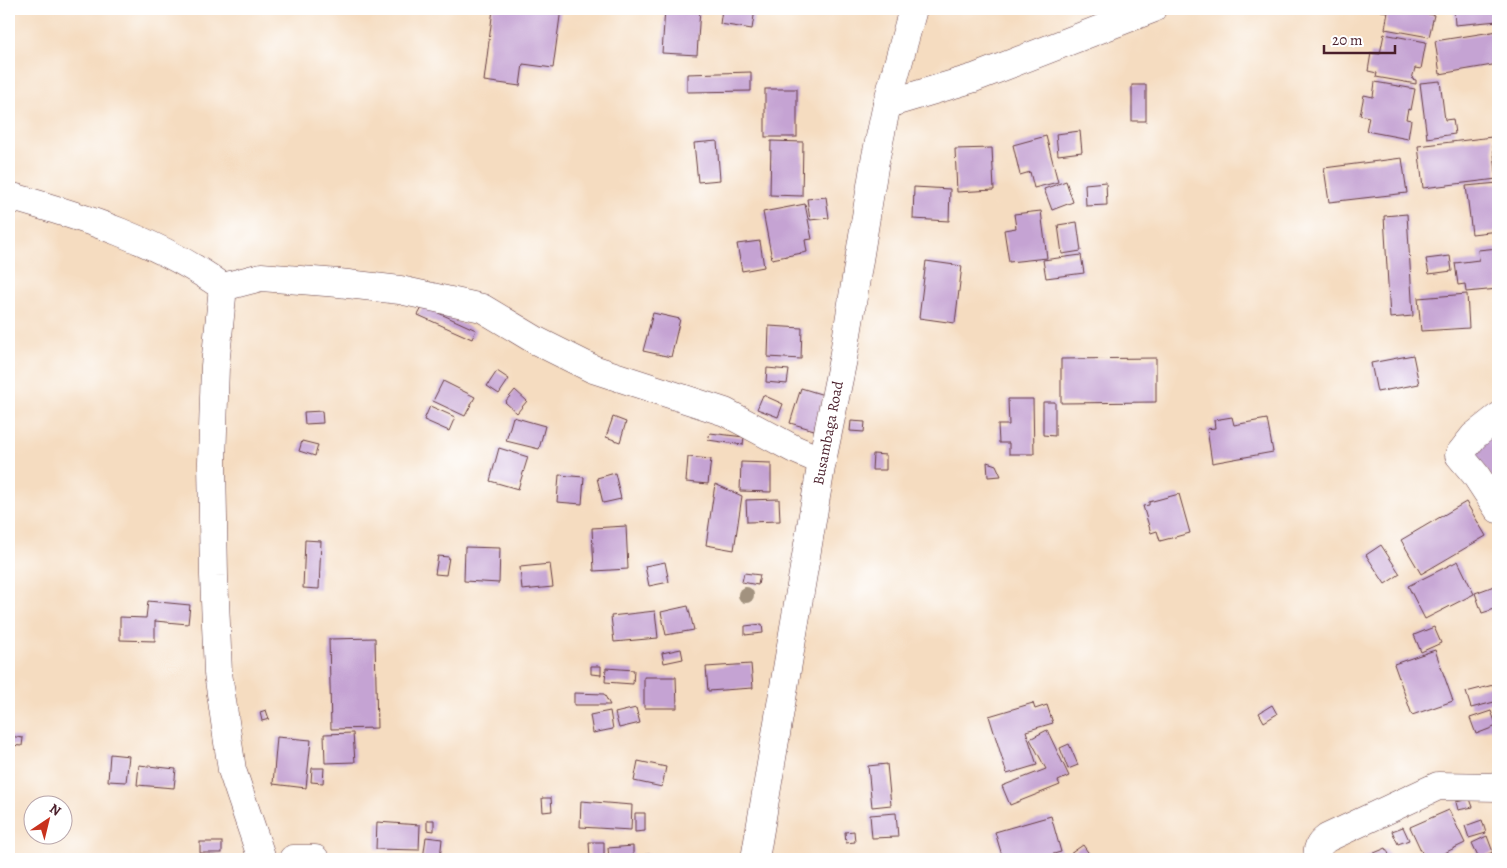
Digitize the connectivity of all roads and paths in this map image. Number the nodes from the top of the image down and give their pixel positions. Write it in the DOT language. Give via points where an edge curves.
graph roads {
  1 [pos="913,9"];
  2 [pos="1152,9"];
  3 [pos="887,104"];
  4 [pos="9,196"];
  5 [pos="223,287"];
  6 [pos="1498,417"];
  7 [pos="822,461"];
  8 [pos="1498,509"];
  9 [pos="1498,787"];
  10 [pos="262,859"];
  11 [pos="293,859"];
  12 [pos="314,859"];
  13 [pos="754,859"];
  14 [pos="1318,859"];
  1 -- 3 [label="street, Busambaga Road"];
  2 -- 3 [label="street" via="974,78"];
  3 -- 7 [label="street, Busambaga Road"];
  4 -- 5 [label="street" via="109,227 198,269"];
  5 -- 7 [label="street" via="261,277 339,283 400,290 482,308 537,341 593,368 725,412"];
  5 -- 10 [label="street" via="215,366 212,462 218,673 232,770"];
  6 -- 8 [label="street" via="1474,436 1459,455"];
  7 -- 13 [label="street, Busambaga Road"];
  9 -- 14 [label="street" via="1438,786 1327,838 1319,846"];
  11 -- 12 [label="street"];
}
